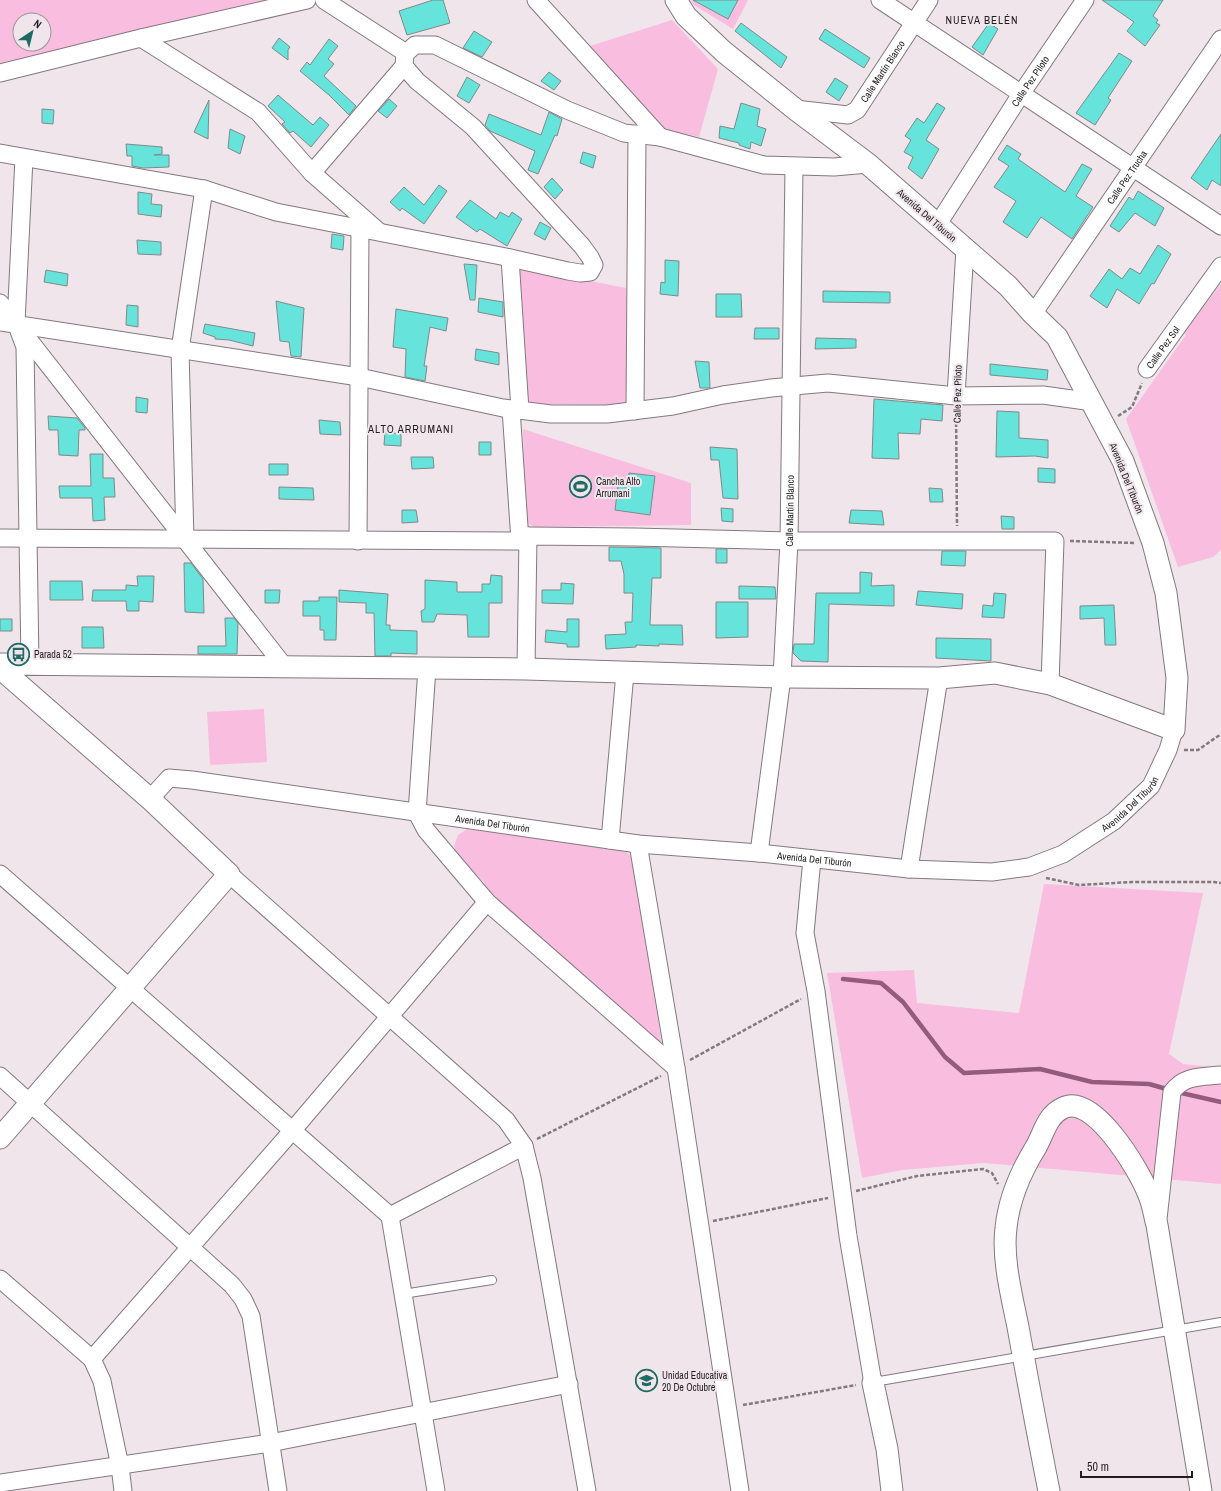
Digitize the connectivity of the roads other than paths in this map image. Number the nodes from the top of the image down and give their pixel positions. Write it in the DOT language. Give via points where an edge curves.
graph roads {
  1 [pos="307,0"];
  2 [pos="324,0"];
  3 [pos="536,0"];
  4 [pos="676,0"];
  5 [pos="880,0"];
  6 [pos="929,0"];
  7 [pos="1085,0"];
  8 [pos="914,24"];
  9 [pos="141,38"];
  10 [pos="1221,39"];
  11 [pos="405,59"];
  12 [pos="0,73"];
  13 [pos="1021,94"];
  14 [pos="795,109"];
  15 [pos="637,134"];
  16 [pos="660,137"];
  17 [pos="0,153"];
  18 [pos="24,158"];
  19 [pos="868,164"];
  20 [pos="794,167"];
  21 [pos="1134,169"];
  22 [pos="312,173"];
  23 [pos="204,189"];
  24 [pos="938,224"];
  25 [pos="1221,226"];
  26 [pos="360,228"];
  27 [pos="378,231"];
  28 [pos="965,249"];
  29 [pos="510,258"];
  30 [pos="1221,266"];
  31 [pos="0,303"];
  32 [pos="1033,314"];
  33 [pos="8,322"];
  34 [pos="180,350"];
  35 [pos="1147,369"];
  36 [pos="359,376"];
  37 [pos="790,386"];
  38 [pos="956,396"];
  39 [pos="1093,402"];
  40 [pos="515,410"];
  41 [pos="635,411"];
  42 [pos="0,538"];
  43 [pos="27,538"];
  44 [pos="524,539"];
  45 [pos="186,540"];
  46 [pos="358,541"];
  47 [pos="789,541"];
  48 [pos="30,663"];
  49 [pos="0,664"];
  50 [pos="284,666"];
  51 [pos="0,668"];
  52 [pos="427,668"];
  53 [pos="526,669"];
  54 [pos="625,673"];
  55 [pos="782,677"];
  56 [pos="938,678"];
  57 [pos="1050,684"];
  58 [pos="1174,730"];
  59 [pos="150,799"];
  60 [pos="417,813"];
  61 [pos="610,840"];
  62 [pos="638,844"];
  63 [pos="760,853"];
  64 [pos="812,859"];
  65 [pos="909,869"];
  66 [pos="0,874"];
  67 [pos="229,874"];
  68 [pos="487,902"];
  69 [pos="130,988"];
  70 [pos="389,1017"];
  71 [pos="676,1068"];
  72 [pos="1221,1075"];
  73 [pos="0,1076"];
  74 [pos="31,1102"];
  75 [pos="292,1131"];
  76 [pos="0,1138"];
  77 [pos="524,1146"];
  78 [pos="390,1216"];
  79 [pos="1157,1225"];
  80 [pos="190,1247"];
  81 [pos="0,1279"];
  82 [pos="492,1280"];
  83 [pos="403,1294"];
  84 [pos="1221,1322"];
  85 [pos="1173,1330"];
  86 [pos="1023,1356"];
  87 [pos="92,1359"];
  88 [pos="873,1383"];
  89 [pos="570,1384"];
  90 [pos="422,1413"];
  91 [pos="270,1443"];
  92 [pos="120,1466"];
  93 [pos="0,1483"];
  94 [pos="123,1491"];
  95 [pos="278,1491"];
  96 [pos="436,1491"];
  97 [pos="587,1491"];
  98 [pos="740,1491"];
  99 [pos="892,1491"];
  100 [pos="1049,1491"];
  101 [pos="1201,1491"];
  1 -- 9 [label="street"];
  2 -- 11 [label="street"];
  3 -- 16 [label="street"];
  4 -- 14 [label="street, Avenida Del Tiburón" via="686,16 724,52"];
  5 -- 8 [label="street"];
  6 -- 8 [label="street, Calle Martín Blanco"];
  7 -- 13 [label="street, Calle Pez Piloto"];
  8 -- 13 [label="street"];
  8 -- 14 [label="street, Calle Martín Blanco" via="857,110 848,115"];
  9 -- 12 [label="street"];
  9 -- 22 [label="street" via="258,112"];
  10 -- 21 [label="street, Calle Pez Trucha"];
  11 -- 15 [label="street" via="415,45 435,45 567,110 624,133"];
  11 -- 22 [label="street"];
  11 -- 29 [label="street" via="417,81 473,128 582,246 594,265 590,272 580,273"];
  13 -- 21 [label="street"];
  13 -- 24 [label="street, Calle Pez Piloto"];
  14 -- 19 [label="street, Avenida Del Tiburón"];
  15 -- 16 [label="street"];
  15 -- 41 [label="street"];
  16 -- 20 [label="street" via="764,165"];
  17 -- 18 [label="street"];
  18 -- 23 [label="street"];
  18 -- 33 [label="street"];
  19 -- 20 [label="street"];
  19 -- 24 [label="street, Avenida Del Tiburón"];
  20 -- 37 [label="street, Calle Martín Blanco"];
  21 -- 25 [label="street"];
  21 -- 32 [label="street, Calle Pez Trucha"];
  22 -- 27 [label="street"];
  23 -- 26 [label="street" via="276,212"];
  23 -- 34 [label="street"];
  24 -- 28 [label="street, Avenida Del Tiburón"];
  26 -- 27 [label="street"];
  26 -- 36 [label="street"];
  27 -- 29 [label="street"];
  28 -- 32 [label="street, Avenida Del Tiburón" via="1008,286"];
  28 -- 38 [label="street, Calle Pez Piloto"];
  29 -- 40 [label="street"];
  30 -- 35 [label="street, Calle Pez Sol"];
  31 -- 33 [label="street"];
  32 -- 39 [label="street, Avenida Del Tiburón" via="1057,337"];
  33 -- 34 [label="street"];
  33 -- 43 [label="street" via="25,347"];
  33 -- 45 [label="street"];
  34 -- 36 [label="street"];
  34 -- 45 [label="street"];
  36 -- 40 [label="street"];
  36 -- 46 [label="street"];
  37 -- 38 [label="street" via="828,383"];
  37 -- 41 [label="street"];
  37 -- 47 [label="street, Calle Martín Blanco"];
  38 -- 39 [label="street" via="1043,395"];
  39 -- 58 [label="street, Avenida Del Tiburón" via="1123,461 1153,543 1166,593 1177,678"];
  40 -- 41 [label="street" via="551,414"];
  40 -- 44 [label="street"];
  42 -- 43 [label="street"];
  43 -- 45 [label="street"];
  43 -- 48 [label="street"];
  44 -- 46 [label="street"];
  44 -- 47 [label="street" via="635,537"];
  44 -- 53 [label="street"];
  45 -- 46 [label="street"];
  45 -- 50 [label="street"];
  47 -- 55 [label="street, Calle Martín Blanco"];
  47 -- 57 [label="street" via="1055,541"];
  48 -- 49 [label="street"];
  48 -- 50 [label="street"];
  50 -- 52 [label="street"];
  51 -- 59 [label="street"];
  52 -- 53 [label="street"];
  52 -- 60 [label="street"];
  53 -- 54 [label="street"];
  54 -- 55 [label="street"];
  54 -- 61 [label="street"];
  55 -- 56 [label="street"];
  55 -- 63 [label="street, Calle Martín Blanco"];
  56 -- 57 [label="street" via="995,673"];
  56 -- 65 [label="street"];
  57 -- 58 [label="street"];
  58 -- 65 [label="street, Avenida Del Tiburón" via="1168,750 1151,786 1114,821 1063,854 1029,867 992,872"];
  59 -- 60 [label="street, Avenida Del Tiburón" via="169,778"];
  59 -- 67 [label="street"];
  60 -- 61 [label="street, Avenida Del Tiburón"];
  60 -- 68 [label="street" via="426,830"];
  61 -- 62 [label="street, Avenida Del Tiburón"];
  62 -- 63 [label="street, Avenida Del Tiburón"];
  62 -- 71 [label="street"];
  63 -- 64 [label="street, Avenida Del Tiburón"];
  64 -- 65 [label="street, Avenida Del Tiburón"];
  64 -- 88 [label="street" via="805,932 816,992 848,1236"];
  66 -- 69 [label="street"];
  67 -- 69 [label="street"];
  67 -- 70 [label="street"];
  68 -- 70 [label="street"];
  68 -- 71 [label="street"];
  69 -- 74 [label="street"];
  69 -- 75 [label="street"];
  70 -- 75 [label="street"];
  70 -- 77 [label="street" via="506,1120"];
  71 -- 98 [label="street"];
  72 -- 79 [label="street" via="1192,1077 1178,1084 1172,1092"];
  73 -- 74 [label="street"];
  74 -- 76 [label="street"];
  74 -- 80 [label="street"];
  75 -- 78 [label="street"];
  75 -- 80 [label="street"];
  77 -- 78 [label="street"];
  77 -- 89 [label="street"];
  78 -- 83 [label="street"];
  79 -- 85 [label="street"];
  79 -- 86 [label="street" via="1149,1194 1135,1167 1099,1120 1085,1108 1074,1105 1063,1107 1054,1114 1019,1176 1011,1198 1005,1230 1008,1278"];
  80 -- 87 [label="street"];
  80 -- 91 [label="street" via="232,1285 243,1299 251,1316"];
  81 -- 87 [label="street"];
  82 -- 83 [label="lane"];
  83 -- 90 [label="street"];
  84 -- 85 [label="lane"];
  85 -- 86 [label="lane"];
  85 -- 101 [label="street"];
  86 -- 88 [label="lane"];
  86 -- 100 [label="street"];
  87 -- 92 [label="street" via="102,1381"];
  88 -- 99 [label="street" via="887,1449"];
  89 -- 90 [label="street"];
  89 -- 97 [label="street"];
  90 -- 91 [label="street"];
  90 -- 96 [label="street"];
  91 -- 92 [label="street"];
  91 -- 95 [label="street"];
  92 -- 93 [label="street"];
  92 -- 94 [label="street"];
}
